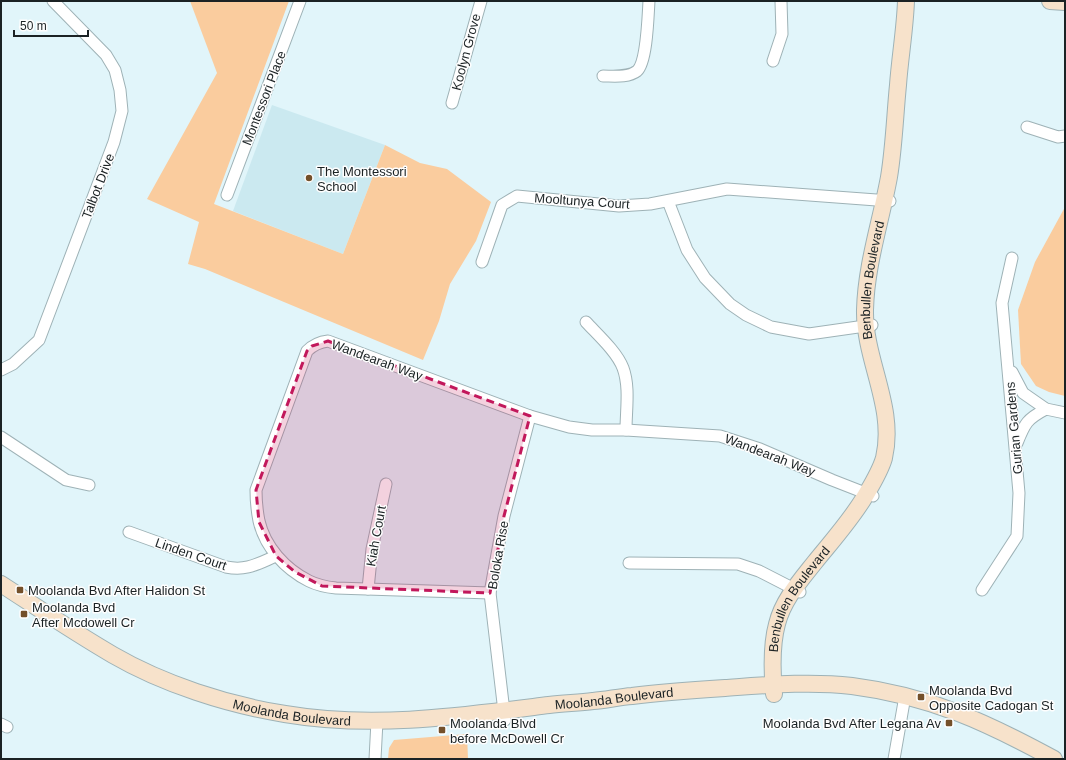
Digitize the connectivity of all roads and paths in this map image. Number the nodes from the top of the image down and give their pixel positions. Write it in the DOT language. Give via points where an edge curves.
graph roads {
  1 [pos="53,1"];
  2 [pos="300,1"];
  3 [pos="481,1"];
  4 [pos="649,1"];
  5 [pos="780,1"];
  6 [pos="906,1"];
  7 [pos="913,1"];
  8 [pos="1050,1"];
  9 [pos="1065,2"];
  10 [pos="773,61"];
  11 [pos="603,76"];
  12 [pos="452,103"];
  13 [pos="1027,127"];
  14 [pos="1065,136"];
  15 [pos="227,196"];
  16 [pos="668,201"];
  17 [pos="888,201"];
  18 [pos="1012,258"];
  19 [pos="482,262"];
  20 [pos="586,322"];
  21 [pos="869,326"];
  22 [pos="1008,365"];
  23 [pos="1,370"];
  24 [pos="1046,409"];
  25 [pos="1065,413"];
  26 [pos="530,416"];
  27 [pos="626,430"];
  28 [pos="1,437"];
  29 [pos="1016,448"];
  30 [pos="386,484"];
  31 [pos="89,485"];
  32 [pos="870,495"];
  33 [pos="129,532"];
  34 [pos="276,556"];
  35 [pos="629,563"];
  36 [pos="1,584"];
  37 [pos="368,589"];
  38 [pos="797,590"];
  39 [pos="982,590"];
  40 [pos="490,593"];
  41 [pos="1,594"];
  42 [pos="778,689"];
  43 [pos="904,700"];
  44 [pos="505,715"];
  45 [pos="377,725"];
  46 [pos="375,759"];
  47 [pos="894,759"];
  48 [pos="1036,759"];
  49 [pos="1054,759"];
  1 -- 23 [label="street, Talbot Drive" via="106,55 115,70 122,111 114,142 39,340 13,364"];
  2 -- 15 [label="street, Montessori Place"];
  3 -- 12 [label="street, Koolyn Grove"];
  4 -- 11 [label="street" via="642,65 630,74"];
  5 -- 10 [label="street" via="782,34"];
  6 -- 17 [label="street, Benbullen Boulevard"];
  7 -- 17 [label="street, Benbullen Boulevard" via="898,164"];
  8 -- 9 [label="street"];
  13 -- 14 [label="street" via="1058,137"];
  16 -- 17 [label="street, Mooltunya Court" via="727,189"];
  16 -- 19 [label="street, Mooltunya Court" via="618,206 517,196 502,205"];
  16 -- 21 [label="street" via="687,250 705,278 730,304 746,315 770,328 809,334"];
  17 -- 21 [label="street, Benbullen Boulevard" via="873,283"];
  18 -- 22 [label="street, Gurian Gardens" via="1002,303"];
  20 -- 27 [label="street" via="623,367 626,380"];
  21 -- 32 [label="street, Benbullen Boulevard" via="891,406 893,438 892,454 887,468"];
  22 -- 24 [label="street" via="1023,392"];
  22 -- 29 [label="street, Gurian Gardens"];
  24 -- 25 [label="street"];
  24 -- 29 [label="street" via="1024,426"];
  26 -- 27 [label="street, Wandearah Way" via="577,428"];
  26 -- 34 [label="street, Wandearah Way" via="328,341 312,346 307,351 256,490 259,522"];
  26 -- 40 [label="street, Boloka Rise" via="504,516"];
  27 -- 32 [label="street, Wandearah Way" via="720,436 760,449"];
  28 -- 31 [label="street" via="66,480"];
  29 -- 39 [label="street, Gurian Gardens" via="1019,493 1017,536"];
  30 -- 37 [label="street, Kiah Court" via="372,549"];
  32 -- 38 [label="street, Benbullen Boulevard" via="840,543"];
  33 -- 34 [label="street, Linden Court" via="237,569 250,567"];
  34 -- 37 [label="street, Wandearah Way" via="315,584 336,588"];
  35 -- 38 [label="street" via="738,564 759,571"];
  36 -- 45 [label="street, Moolanda Boulevard" via="114,656 196,691 283,714"];
  37 -- 40 [label="street, Wandearah Way"];
  38 -- 42 [label="street, Benbullen Boulevard" via="784,605 777,624 774,650"];
  40 -- 44 [label="street, Boloka Rise"];
  41 -- 45 [label="street, Moolanda Boulevard" via="126,672 199,701 271,720 346,729"];
  42 -- 43 [label="street, Moolanda Boulevard" via="850,686"];
  42 -- 44 [label="street, Moolanda Boulevard" via="671,692"];
  43 -- 47 [label="street"];
  43 -- 48 [label="street, Moolanda Boulevard" via="995,737"];
  43 -- 49 [label="street, Moolanda Boulevard" via="943,706 988,724"];
  44 -- 45 [label="street, Moolanda Boulevard"];
  45 -- 46 [label="street"];
}
